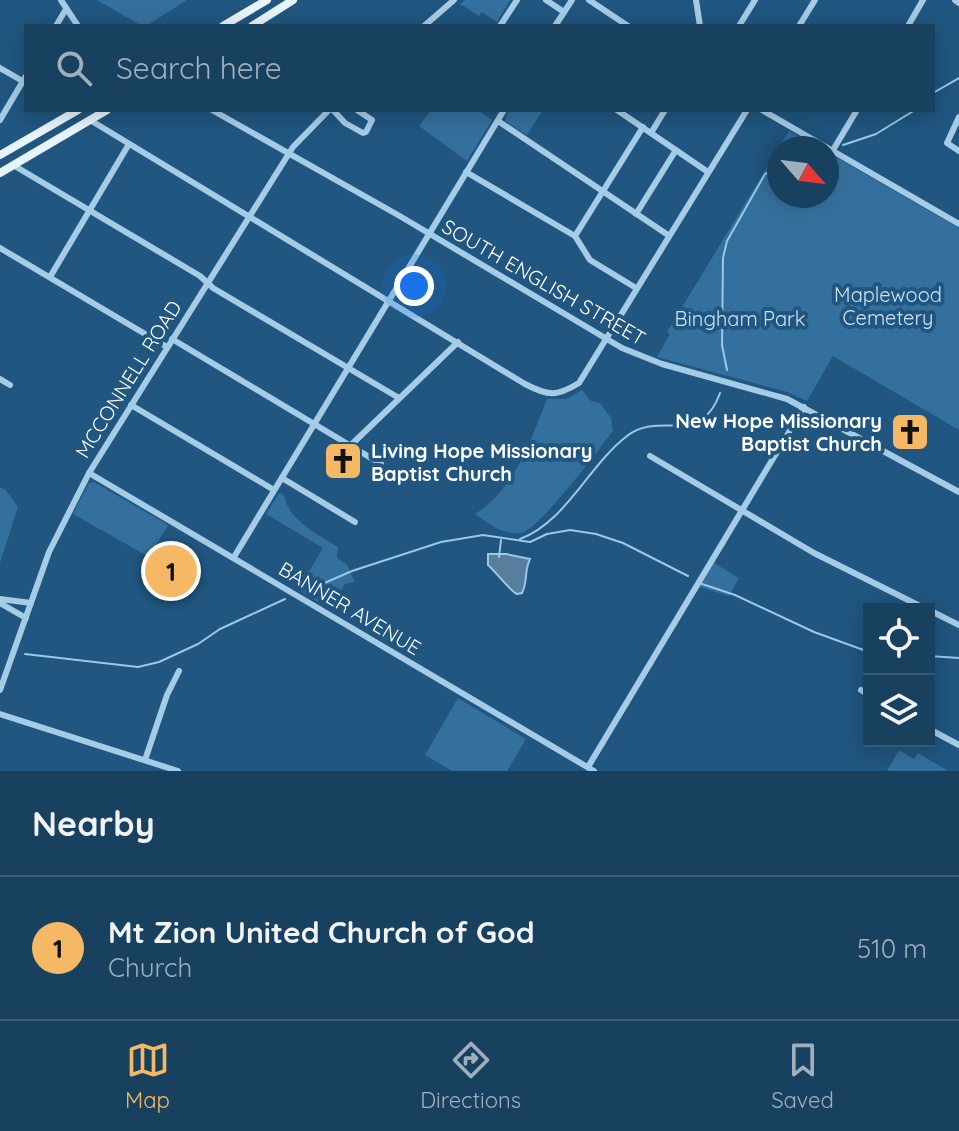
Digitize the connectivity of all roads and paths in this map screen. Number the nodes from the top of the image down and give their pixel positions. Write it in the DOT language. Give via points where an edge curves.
graph roads {
  1 [pos="61,0"];
  2 [pos="267,0"];
  3 [pos="293,0"];
  4 [pos="454,0"];
  5 [pos="517,0"];
  6 [pos="546,0"];
  7 [pos="572,0"];
  8 [pos="589,0"];
  9 [pos="696,0"];
  10 [pos="755,0"];
  11 [pos="815,0"];
  12 [pos="923,0"];
  13 [pos="66,9"];
  14 [pos="564,12"];
  15 [pos="618,23"];
  16 [pos="57,24"];
  17 [pos="77,24"];
  18 [pos="226,24"];
  19 [pos="255,24"];
  20 [pos="426,24"];
  21 [pos="501,24"];
  22 [pos="556,24"];
  23 [pos="700,24"];
  24 [pos="740,24"];
  25 [pos="800,24"];
  26 [pos="909,24"];
  27 [pos="0,68"];
  28 [pos="24,80"];
  29 [pos="24,82"];
  30 [pos="74,112"];
  31 [pos="104,112"];
  32 [pos="215,112"];
  33 [pos="329,112"];
  34 [pos="333,112"];
  35 [pos="360,112"];
  36 [pos="503,112"];
  37 [pos="620,112"];
  38 [pos="664,112"];
  39 [pos="746,112"];
  40 [pos="766,112"];
  41 [pos="856,112"];
  42 [pos="959,117"];
  43 [pos="0,120"];
  44 [pos="90,120"];
  45 [pos="498,121"];
  46 [pos="643,127"];
  47 [pos="651,133"];
  48 [pos="808,136"];
  49 [pos="839,140"];
  50 [pos="129,144"];
  51 [pos="676,150"];
  52 [pos="959,151"];
  53 [pos="839,154"];
  54 [pos="0,155"];
  55 [pos="288,155"];
  56 [pos="13,165"];
  57 [pos="466,172"];
  58 [pos="708,172"];
  59 [pos="0,173"];
  60 [pos="603,192"];
  61 [pos="90,210"];
  62 [pos="636,214"];
  63 [pos="249,216"];
  64 [pos="959,224"];
  65 [pos="428,233"];
  66 [pos="668,235"];
  67 [pos="575,236"];
  68 [pos="0,248"];
  69 [pos="50,277"];
  70 [pos="207,283"];
  71 [pos="636,288"];
  72 [pos="388,301"];
  73 [pos="605,338"];
  74 [pos="172,339"];
  75 [pos="458,342"];
  76 [pos="167,347"];
  77 [pos="349,368"];
  78 [pos="0,379"];
  79 [pos="10,385"];
  80 [pos="399,398"];
  81 [pos="131,405"];
  82 [pos="804,407"];
  83 [pos="315,423"];
  84 [pos="351,445"];
  85 [pos="650,456"];
  86 [pos="381,464"];
  87 [pos="89,473"];
  88 [pos="282,478"];
  89 [pos="274,490"];
  90 [pos="959,492"];
  91 [pos="741,511"];
  92 [pos="355,522"];
  93 [pos="234,557"];
  94 [pos="0,601"];
  95 [pos="31,603"];
  96 [pos="914,603"];
  97 [pos="935,613"];
  98 [pos="26,618"];
  99 [pos="959,625"];
  100 [pos="179,671"];
  101 [pos="0,690"];
  102 [pos="0,714"];
  103 [pos="935,732"];
  104 [pos="959,745"];
  105 [pos="145,760"];
  106 [pos="591,769"];
  107 [pos="178,771"];
  1 -- 13 [label="street"];
  2 -- 18 [label="main road"];
  3 -- 19 [label="main road"];
  4 -- 20 [label="street"];
  5 -- 21 [label="street"];
  6 -- 14 [label="street"];
  7 -- 14 [label="street"];
  8 -- 15 [label="street"];
  9 -- 23 [label="street"];
  10 -- 24 [label="street"];
  11 -- 25 [label="street"];
  12 -- 26 [label="street"];
  13 -- 16 [label="street"];
  13 -- 17 [label="street"];
  14 -- 22 [label="street"];
  27 -- 28 [label="street"];
  29 -- 43 [label="street"];
  30 -- 54 [label="main road"];
  31 -- 44 [label="main road"];
  32 -- 55 [label="street, SOUTH ENGLISH STREET"];
  33 -- 55 [label="street, MCCONNELL ROAD"];
  34 -- 35 [label="street" via="363,133 372,120"];
  36 -- 45 [label="street"];
  37 -- 46 [label="street"];
  38 -- 47 [label="street"];
  39 -- 58 [label="street"];
  40 -- 48 [label="street"];
  41 -- 49 [label="street"];
  42 -- 52 [label="street" via="947,143"];
  44 -- 50 [label="street"];
  44 -- 56 [label="main road"];
  45 -- 57 [label="street"];
  45 -- 60 [label="street"];
  46 -- 47 [label="street"];
  46 -- 60 [label="street"];
  47 -- 51 [label="street"];
  50 -- 61 [label="street"];
  50 -- 63 [label="street"];
  51 -- 58 [label="street"];
  51 -- 62 [label="street"];
  53 -- 64 [label="street"];
  55 -- 63 [label="street, MCCONNELL ROAD"];
  55 -- 65 [label="street, SOUTH ENGLISH STREET"];
  56 -- 59 [label="main road"];
  56 -- 61 [label="street"];
  57 -- 65 [label="street"];
  57 -- 67 [label="street"];
  58 -- 66 [label="street"];
  60 -- 62 [label="street"];
  60 -- 67 [label="street"];
  61 -- 69 [label="street"];
  61 -- 70 [label="street"];
  62 -- 66 [label="street"];
  63 -- 70 [label="street, MCCONNELL ROAD"];
  63 -- 72 [label="street"];
  65 -- 72 [label="street"];
  65 -- 73 [label="street, SOUTH ENGLISH STREET"];
  66 -- 71 [label="street"];
  67 -- 71 [label="street" via="590,260"];
  68 -- 69 [label="street"];
  69 -- 76 [label="street"];
  70 -- 74 [label="street, MCCONNELL ROAD"];
  70 -- 77 [label="street"];
  71 -- 73 [label="street"];
  72 -- 75 [label="street"];
  72 -- 77 [label="street"];
  73 -- 75 [label="street" via="579,383 562,393 543,393"];
  73 -- 82 [label="street, SOUTH ENGLISH STREET" via="652,361"];
  74 -- 76 [label="street, MCCONNELL ROAD"];
  74 -- 83 [label="street"];
  75 -- 80 [label="street"];
  76 -- 81 [label="street, MCCONNELL ROAD"];
  77 -- 80 [label="street"];
  77 -- 83 [label="street"];
  78 -- 79 [label="street"];
  80 -- 84 [label="street"];
  81 -- 87 [label="street, MCCONNELL ROAD"];
  81 -- 89 [label="street"];
  82 -- 90 [label="street, SOUTH ENGLISH STREET"];
  82 -- 91 [label="street"];
  83 -- 84 [label="street"];
  83 -- 88 [label="street"];
  84 -- 86 [label="street"];
  85 -- 91 [label="street"];
  87 -- 93 [label="street, BANNER AVENUE"];
  87 -- 95 [label="street, MCCONNELL ROAD" via="57,533"];
  88 -- 89 [label="street"];
  88 -- 92 [label="street"];
  89 -- 93 [label="street"];
  91 -- 96 [label="street"];
  91 -- 106 [label="street"];
  93 -- 106 [label="street, BANNER AVENUE"];
  94 -- 95 [label="street"];
  94 -- 98 [label="street"];
  95 -- 98 [label="street, MCCONNELL ROAD"];
  97 -- 99 [label="street"];
  98 -- 101 [label="street, MCCONNELL ROAD"];
  100 -- 105 [label="street"];
  102 -- 105 [label="street"];
  103 -- 104 [label="street"];
  105 -- 107 [label="street"];
}
